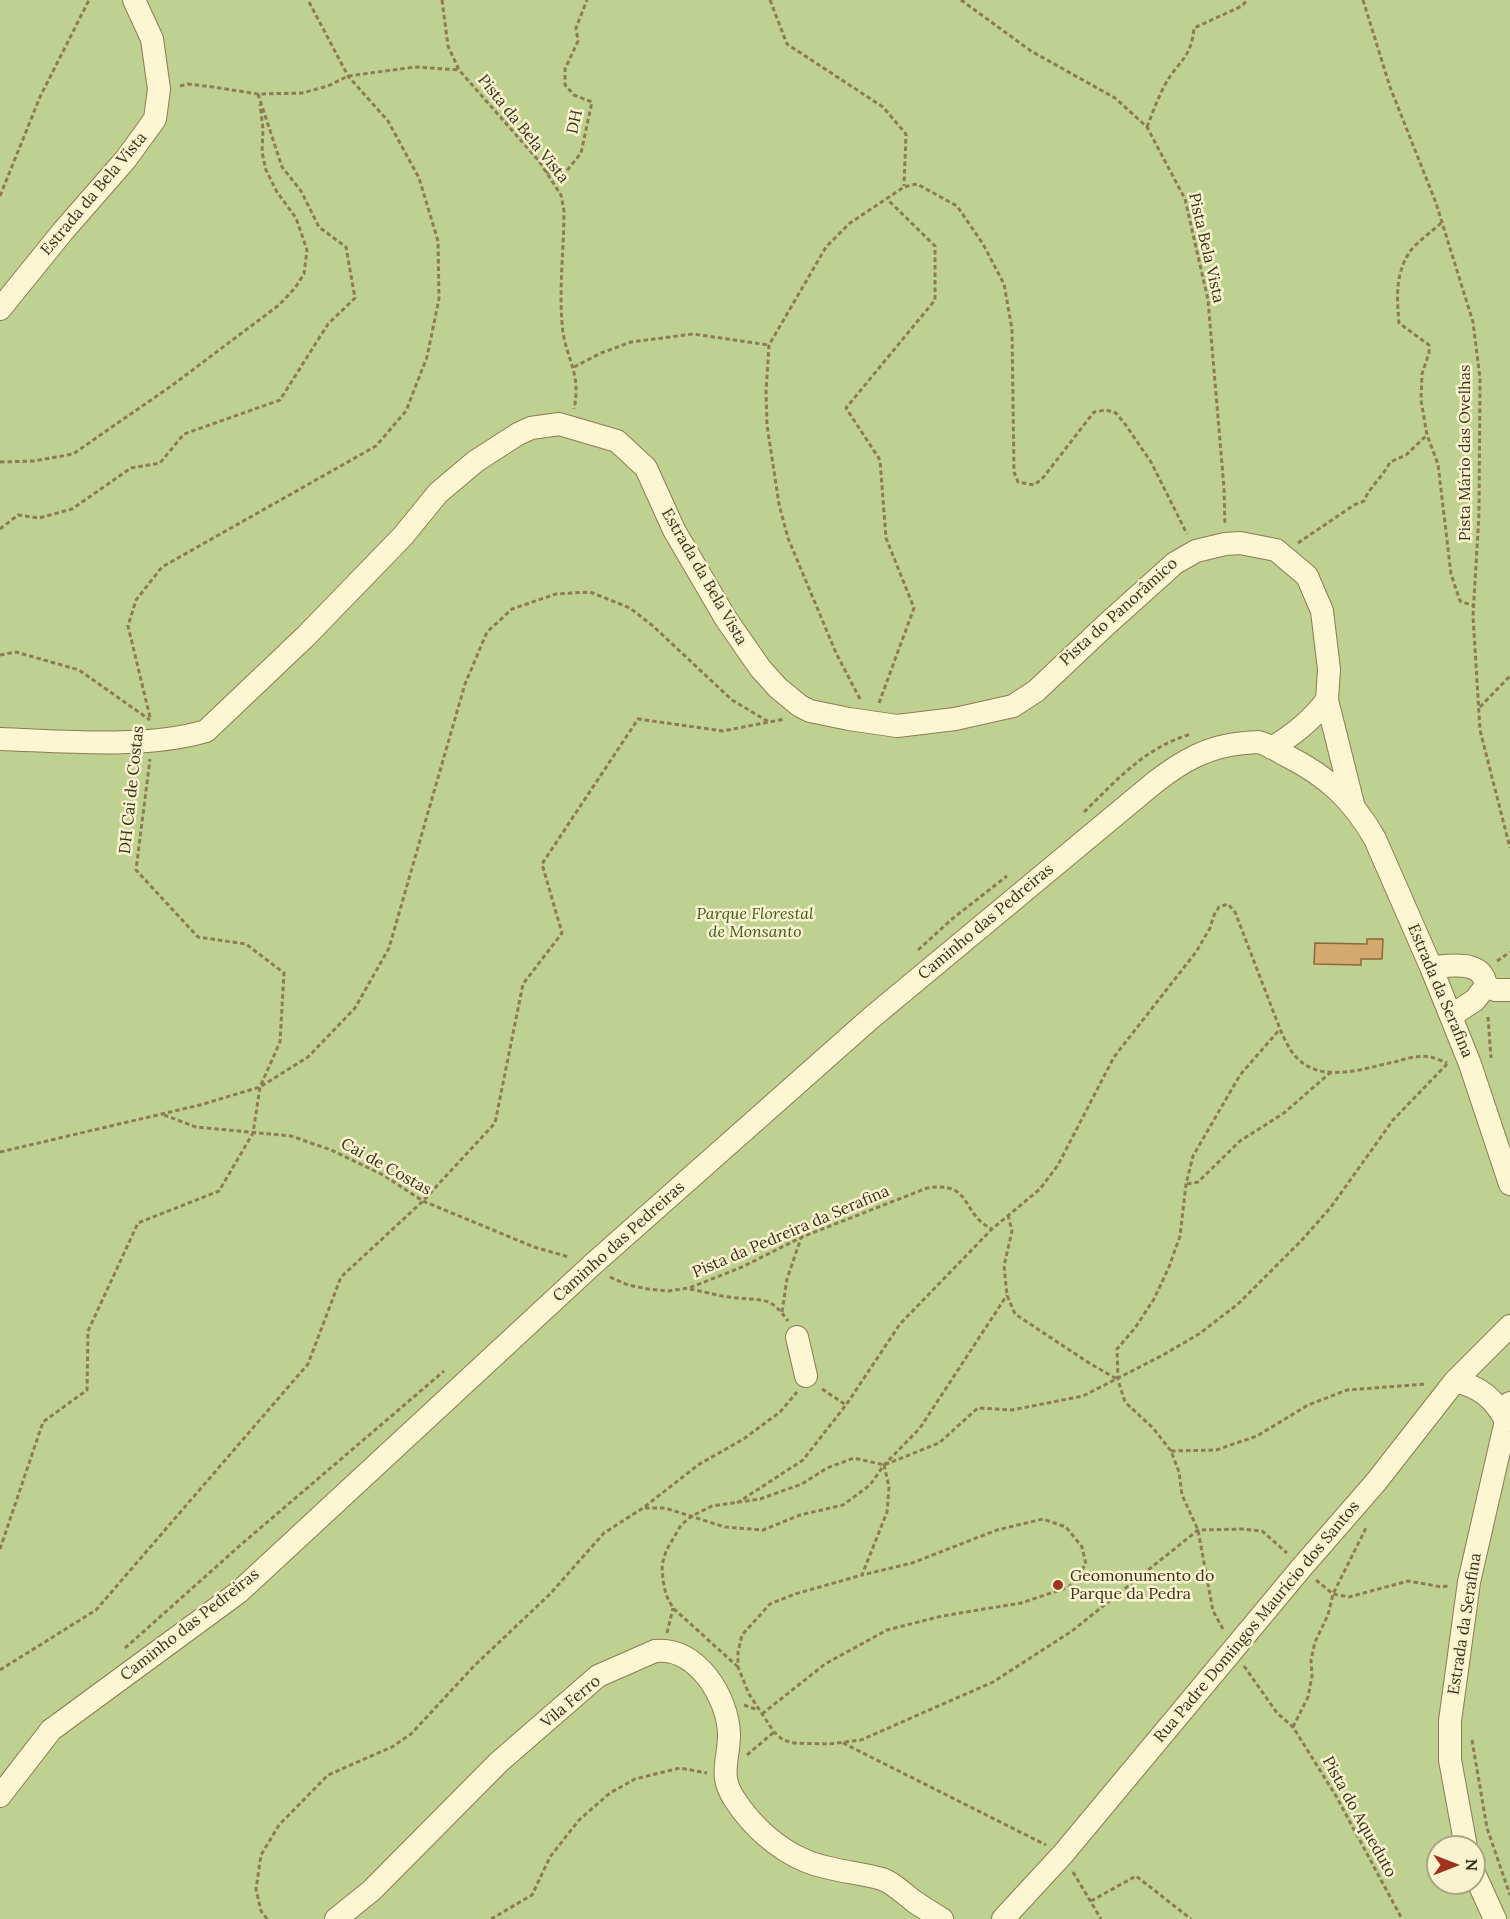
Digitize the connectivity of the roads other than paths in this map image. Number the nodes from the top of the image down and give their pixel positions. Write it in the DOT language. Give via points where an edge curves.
graph roads {
  1 [pos="134,0"];
  2 [pos="0,309"];
  3 [pos="1327,700"];
  4 [pos="0,739"];
  5 [pos="1272,748"];
  6 [pos="1353,806"];
  7 [pos="1431,967"];
  8 [pos="1486,986"];
  9 [pos="1510,990"];
  10 [pos="1451,1016"];
  11 [pos="1510,1184"];
  12 [pos="1510,1326"];
  13 [pos="794,1330"];
  14 [pos="806,1379"];
  15 [pos="1455,1381"];
  16 [pos="1508,1412"];
  17 [pos="0,1796"];
  18 [pos="1464,1835"];
  19 [pos="1484,1895"];
  20 [pos="336,1919"];
  21 [pos="942,1919"];
  22 [pos="1003,1919"];
  23 [pos="1495,1919"];
  1 -- 2 [label="street, Estrada da Bela Vista" via="152,39 159,89 155,119"];
  3 -- 4 [label="street, Estrada da Bela Vista" via="1327,638 1322,611 1307,576 1276,550 1240,543 1196,551 1175,563 1036,691 1013,706 897,726 810,711 778,688 726,620 674,530 646,468 617,441 568,426 546,425 518,434 476,461 438,493 403,536 315,628 206,731 185,737 151,729 107,742"];
  3 -- 5 [label="street" via="1313,718"];
  3 -- 6 [label="street, Estrada da Bela Vista"];
  5 -- 6 [label="street, Caminho das Pedreiras" via="1306,765"];
  5 -- 17 [label="street, Caminho das Pedreiras" via="1258,742 1213,748 1168,772 871,1018 592,1265 239,1592 51,1730"];
  6 -- 7 [label="street, Estrada da Serafina" via="1375,839"];
  7 -- 8 [label="street" via="1466,966 1479,970"];
  7 -- 10 [label="street, Estrada da Serafina"];
  8 -- 9 [label="street"];
  8 -- 10 [label="street" via="1475,1000"];
  10 -- 11 [label="street, Estrada da Serafina" via="1470,1061"];
  12 -- 15 [label="street, Rua Padre Domingos Maurício dos Santos"];
  13 -- 14 [label="street"];
  15 -- 16 [label="street" via="1486,1393"];
  15 -- 22 [label="street, Rua Padre Domingos Maurício dos Santos" via="1376,1482 1063,1854"];
  16 -- 18 [label="street, Estrada da Serafina" via="1469,1582 1450,1721 1450,1760"];
  19 -- 23 [label="street"];
  20 -- 21 [label="street, Vila Ferro" via="371,1892 499,1762 598,1676 655,1651 675,1652 707,1677 726,1713 729,1735 724,1776 734,1799 776,1845 807,1862 884,1880"];
}
